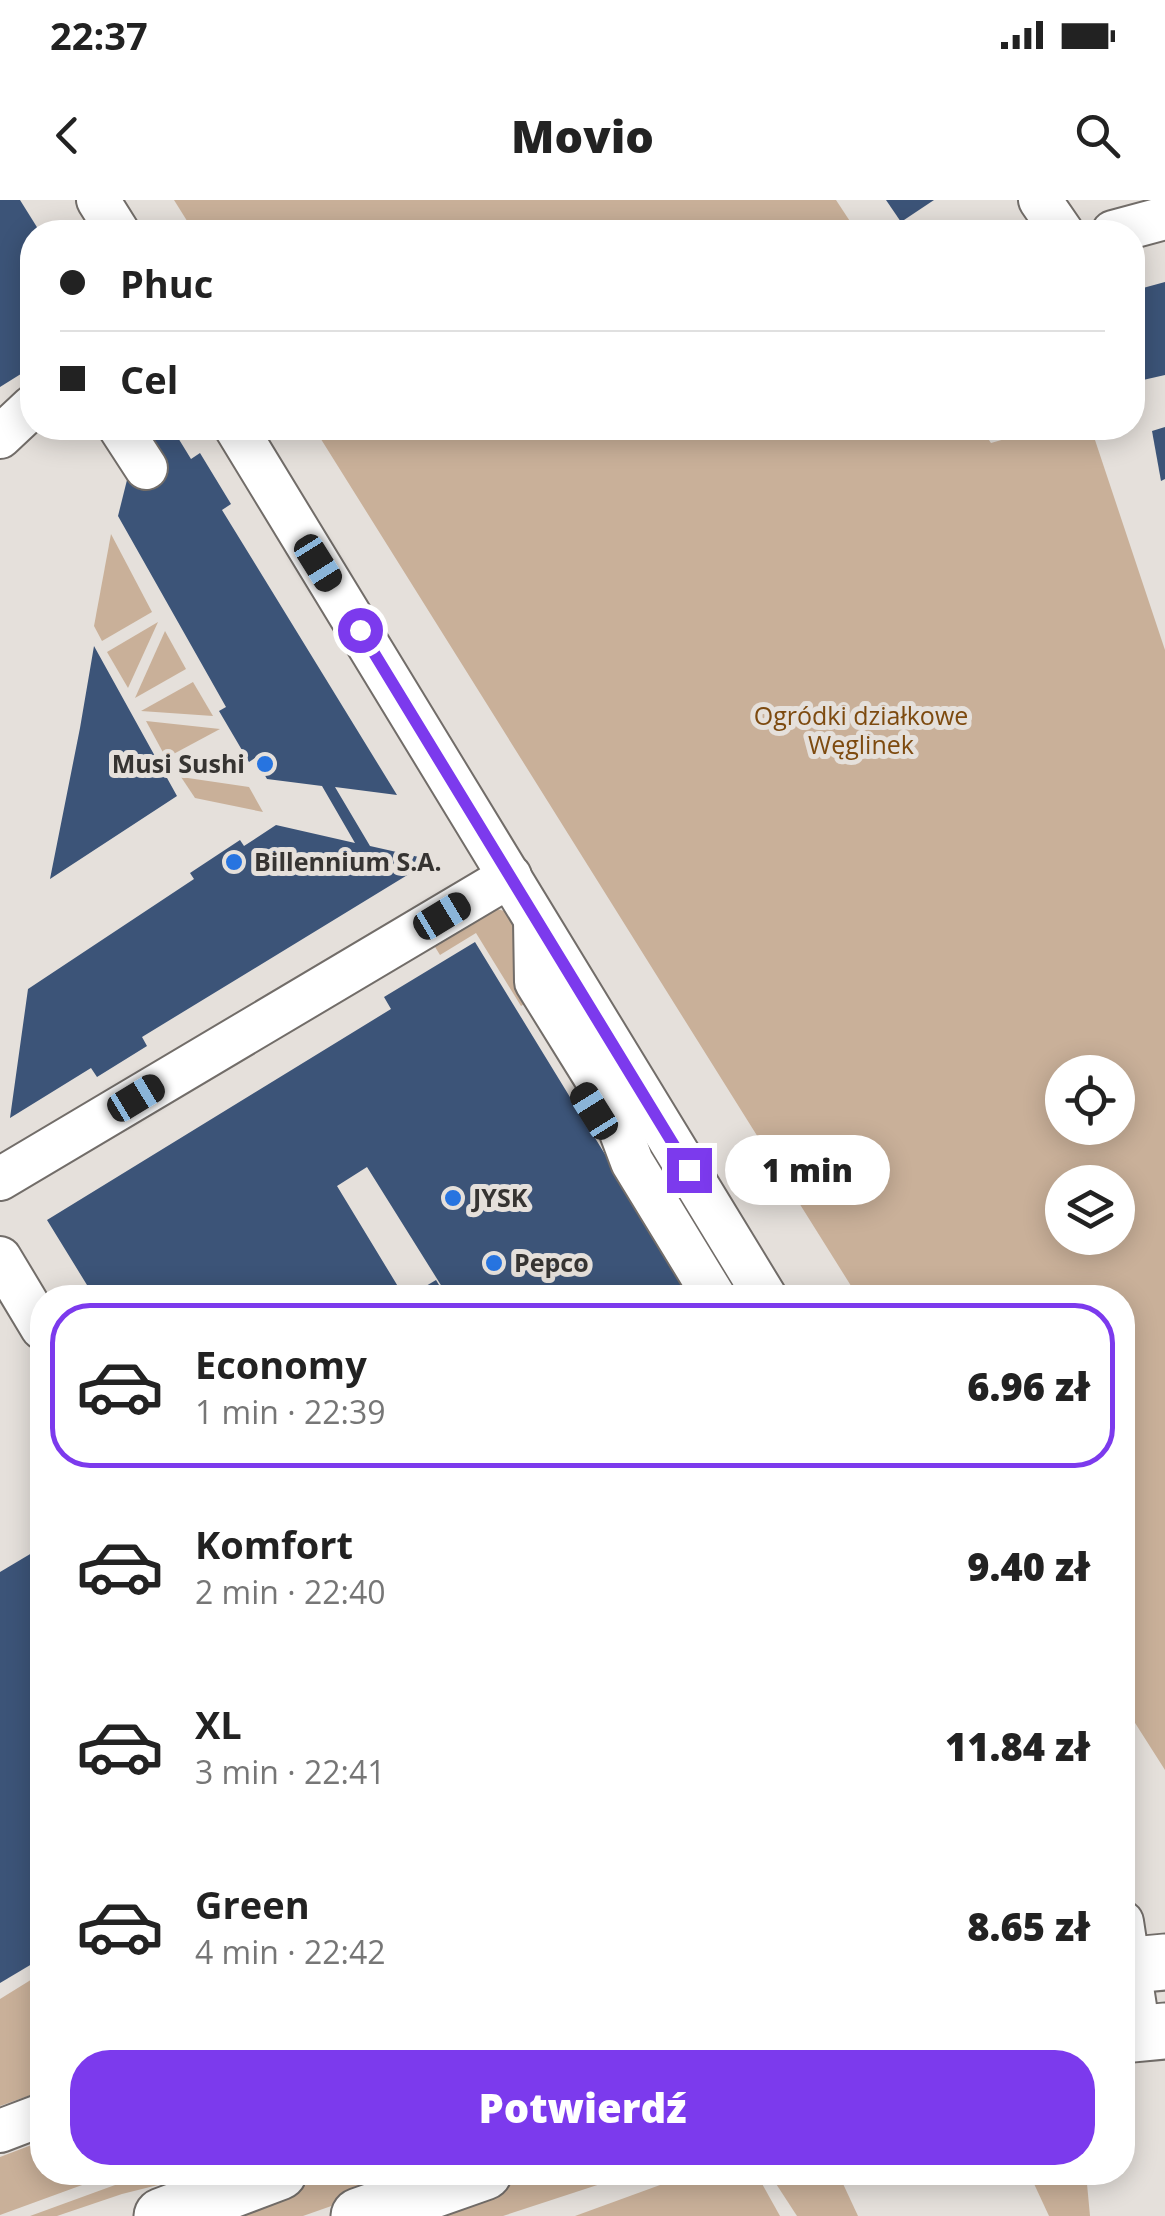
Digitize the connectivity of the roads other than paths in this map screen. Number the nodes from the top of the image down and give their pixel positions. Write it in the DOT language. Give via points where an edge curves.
graph roads {
  1 [pos="20,418"];
  2 [pos="0,437"];
  3 [pos="128,440"];
  4 [pos="243,440"];
  5 [pos="146,468"];
  6 [pos="510,876"];
  7 [pos="534,916"];
  8 [pos="532,1011"];
  9 [pos="632,1162"];
  10 [pos="0,1179"];
  11 [pos="0,1258"];
  12 [pos="707,1285"];
  13 [pos="758,1285"];
  14 [pos="30,1308"];
  15 [pos="1135,1954"];
  16 [pos="1142,2033"];
  17 [pos="30,2119"];
  18 [pos="0,2130"];
  19 [pos="244,2185"];
  20 [pos="447,2185"];
  21 [pos="162,2216"];
  22 [pos="359,2216"];
  1 -- 2 [label="street"];
  3 -- 5 [label="street"];
  4 -- 6 [label="street"];
  6 -- 7 [label="street"];
  6 -- 10 [label="street"];
  7 -- 9 [label="street" via="536,982 608,1098"];
  7 -- 13 [label="street"];
  8 -- 9 [label="street"];
  9 -- 12 [label="street"];
  11 -- 14 [label="street"];
  15 -- 16 [label="street"];
  17 -- 18 [label="street"];
  19 -- 21 [label="main road"];
  20 -- 22 [label="main road"];
}
